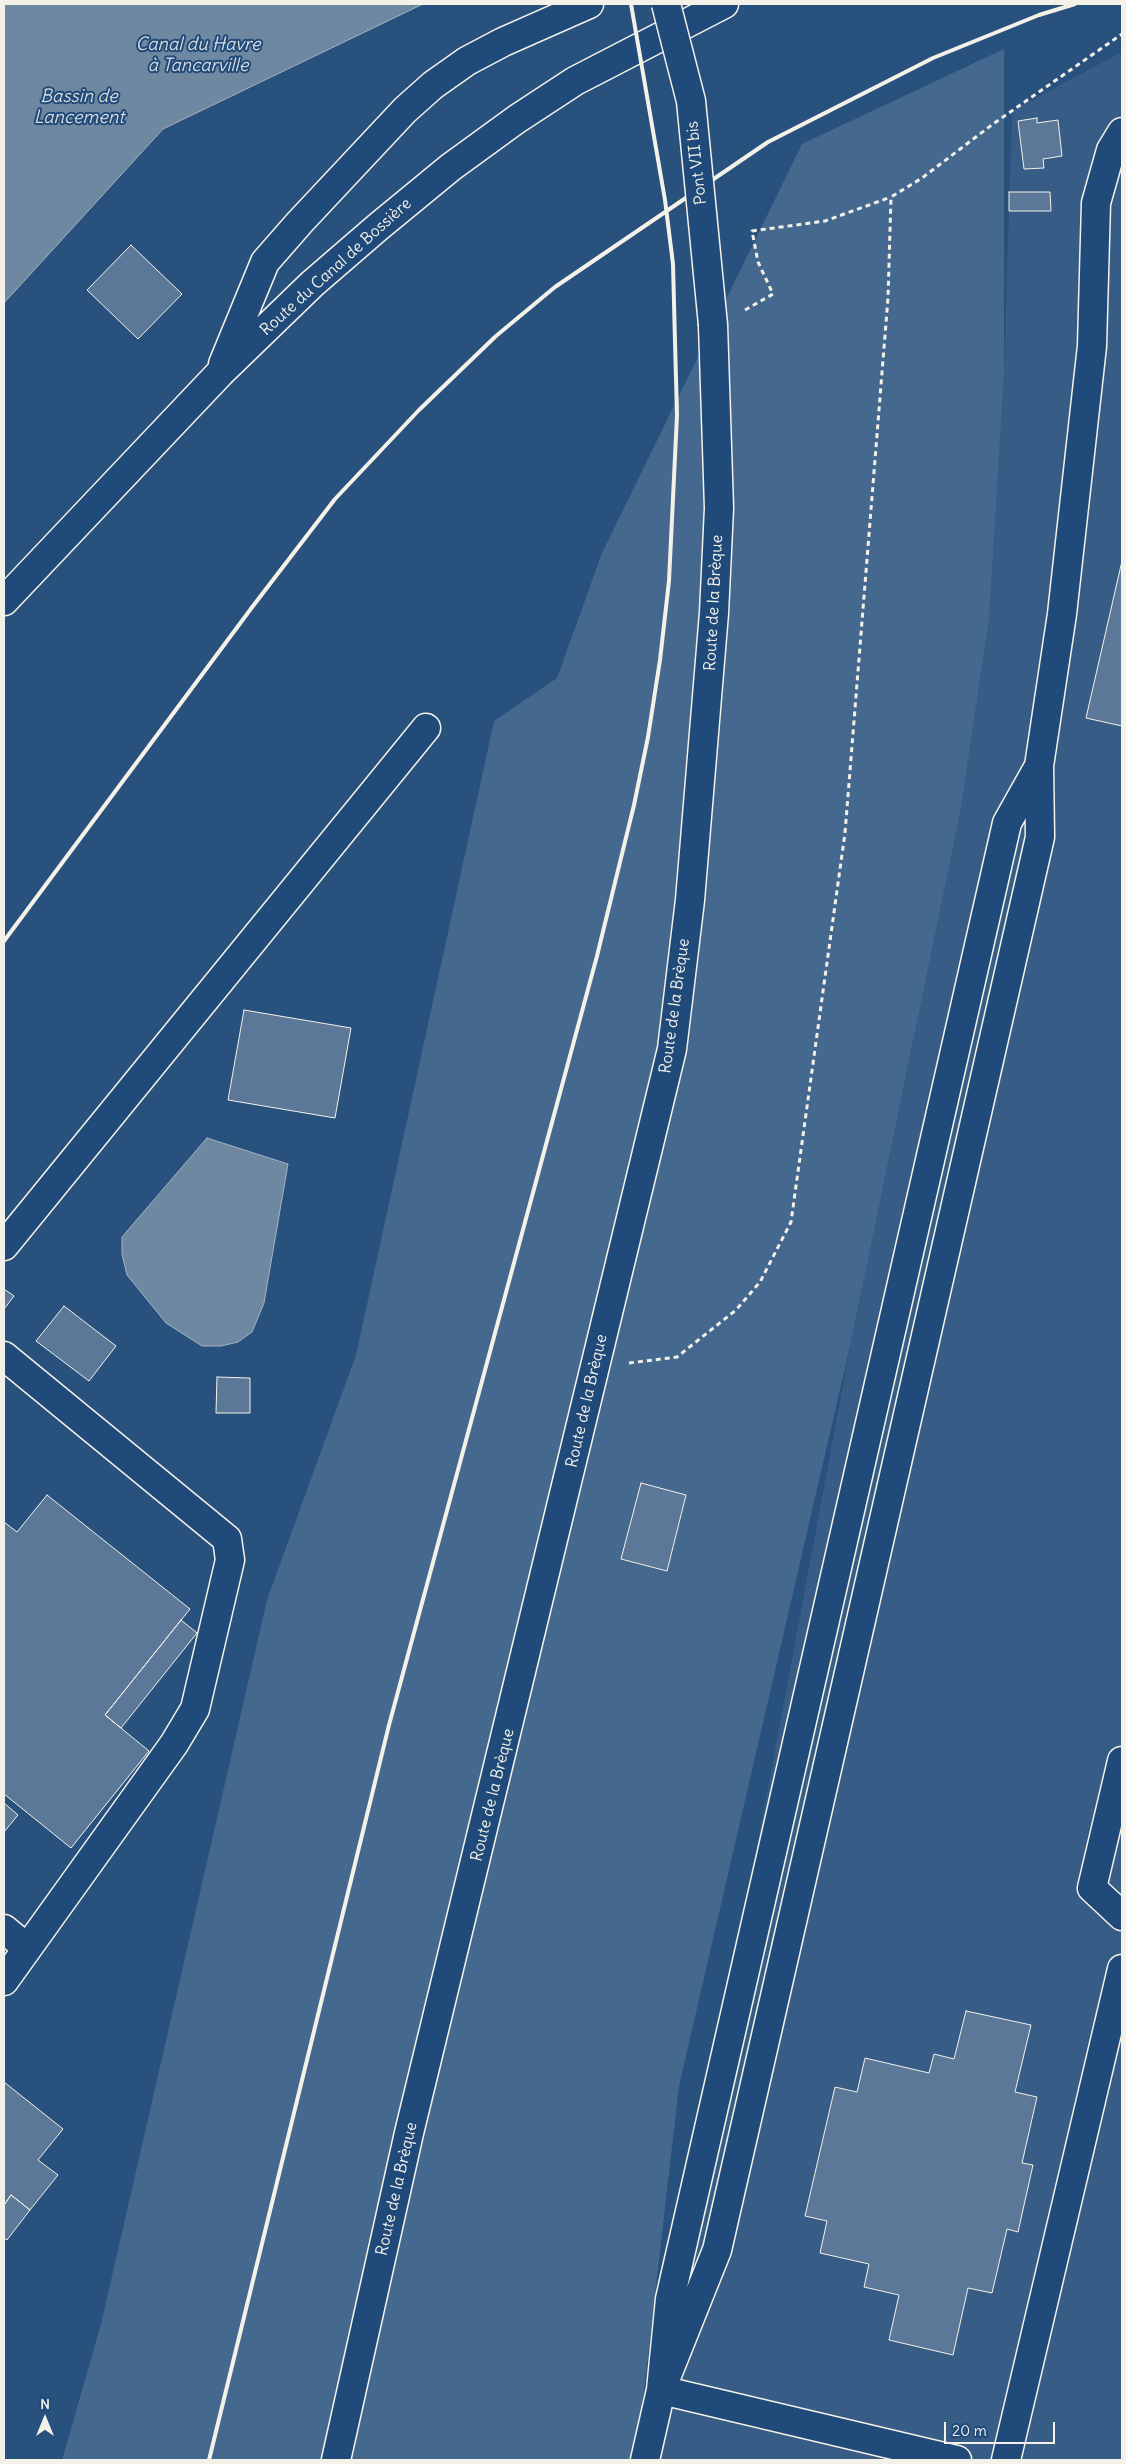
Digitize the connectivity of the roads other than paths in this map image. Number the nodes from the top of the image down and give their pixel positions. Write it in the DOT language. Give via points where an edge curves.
graph roads {
  1 [pos="590,4"];
  2 [pos="666,4"];
  3 [pos="724,4"];
  4 [pos="1122,132"];
  5 [pos="713,325"];
  6 [pos="220,373"];
  7 [pos="4,601"];
  8 [pos="426,728"];
  9 [pos="1040,766"];
  10 [pos="4,1246"];
  11 [pos="5,1359"];
  12 [pos="1122,1760"];
  13 [pos="1122,1916"];
  14 [pos="4,1929"];
  15 [pos="27,1948"];
  16 [pos="1122,1969"];
  17 [pos="4,1981"];
  18 [pos="661,2390"];
  19 [pos="336,2460"];
  20 [pos="645,2460"];
  21 [pos="957,2460"];
  22 [pos="1006,2460"];
  1 -- 6 [label="main road" via="467,61 405,110 265,262"];
  2 -- 5 [label="main road, Pont VII bis, bridge" via="691,101"];
  3 -- 6 [label="main road, Route du Canal de Bossière" via="575,81 510,124 378,227 312,284"];
  4 -- 9 [label="main road" via="1111,150 1096,203 1092,346 1062,614"];
  5 -- 19 [label="main road, Route de la Brèque" via="719,508 714,613 690,900 672,1049 409,2133"];
  6 -- 7 [label="main road, Route du Canal de Bossière"];
  8 -- 10 [label="main road"];
  9 -- 18 [label="main road" via="1040,837 719,2241"];
  9 -- 18 [label="main road" via="1007,822 670,2299"];
  11 -- 15 [label="main road" via="228,1539 230,1560 195,1709 174,1744"];
  12 -- 13 [label="main road" via="1092,1888"];
  14 -- 15 [label="main road"];
  15 -- 17 [label="main road"];
  16 -- 22 [label="main road"];
  18 -- 20 [label="main road"];
  18 -- 21 [label="main road"];
}
